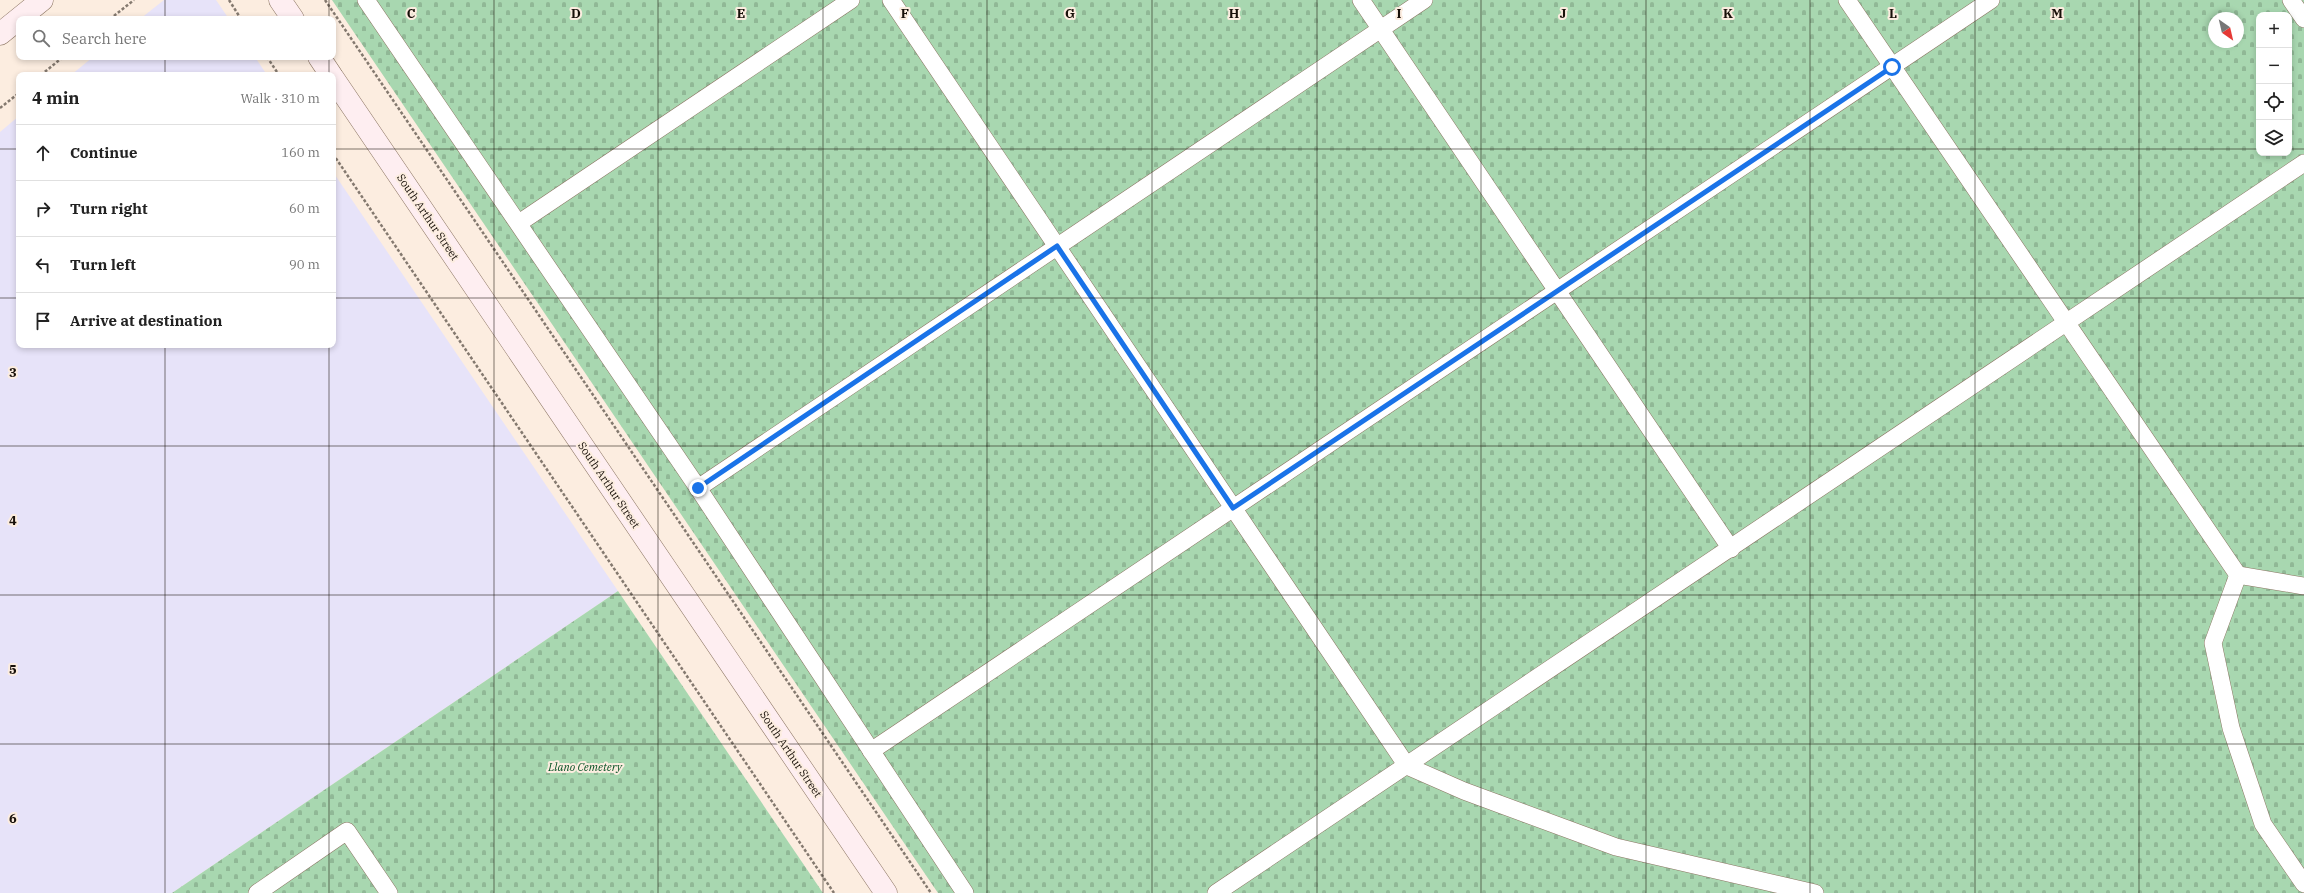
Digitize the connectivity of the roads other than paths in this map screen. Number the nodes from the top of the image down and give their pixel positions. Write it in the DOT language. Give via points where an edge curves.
graph roads {
  1 [pos="42,0"];
  2 [pos="280,0"];
  3 [pos="366,0"];
  4 [pos="851,0"];
  5 [pos="891,0"];
  6 [pos="1361,0"];
  7 [pos="1424,0"];
  8 [pos="1847,0"];
  9 [pos="1991,0"];
  10 [pos="2291,0"];
  11 [pos="22,16"];
  12 [pos="291,16"];
  13 [pos="2304,19"];
  14 [pos="16,21"];
  15 [pos="1380,29"];
  16 [pos="0,34"];
  17 [pos="321,60"];
  18 [pos="1892,67"];
  19 [pos="329,72"];
  20 [pos="336,82"];
  21 [pos="2304,163"];
  22 [pos="519,223"];
  23 [pos="1057,246"];
  24 [pos="1557,291"];
  25 [pos="2066,323"];
  26 [pos="698,488"];
  27 [pos="1233,508"];
  28 [pos="1730,549"];
  29 [pos="2238,575"];
  30 [pos="2304,586"];
  31 [pos="871,751"];
  32 [pos="1407,766"];
  33 [pos="2304,884"];
  34 [pos="1218,892"];
  35 [pos="257,893"];
  36 [pos="389,893"];
  37 [pos="886,893"];
  38 [pos="965,893"];
  39 [pos="1815,893"];
  1 -- 11 [label="main road"];
  2 -- 12 [label="main road"];
  3 -- 22 [label="lane"];
  4 -- 22 [label="lane"];
  5 -- 23 [label="lane"];
  6 -- 15 [label="lane"];
  7 -- 15 [label="lane"];
  8 -- 18 [label="lane"];
  9 -- 18 [label="lane"];
  10 -- 13 [label="lane"];
  14 -- 16 [label="main road"];
  15 -- 23 [label="lane"];
  15 -- 24 [label="lane"];
  17 -- 19 [label="main road"];
  18 -- 24 [label="lane"];
  18 -- 25 [label="lane"];
  20 -- 37 [label="main road, South Arthur Street"];
  21 -- 25 [label="lane"];
  22 -- 26 [label="lane"];
  23 -- 26 [label="lane"];
  23 -- 27 [label="lane"];
  24 -- 27 [label="lane"];
  24 -- 28 [label="lane"];
  25 -- 28 [label="lane"];
  25 -- 29 [label="lane"];
  26 -- 31 [label="lane"];
  27 -- 31 [label="lane"];
  27 -- 32 [label="lane"];
  28 -- 32 [label="lane"];
  29 -- 30 [label="lane"];
  29 -- 33 [label="lane" via="2213,643 2231,728 2263,824"];
  31 -- 38 [label="lane"];
  32 -- 34 [label="lane"];
  32 -- 39 [label="lane" via="1464,791 1616,847"];
  35 -- 36 [label="lane" via="347,831"];
}
